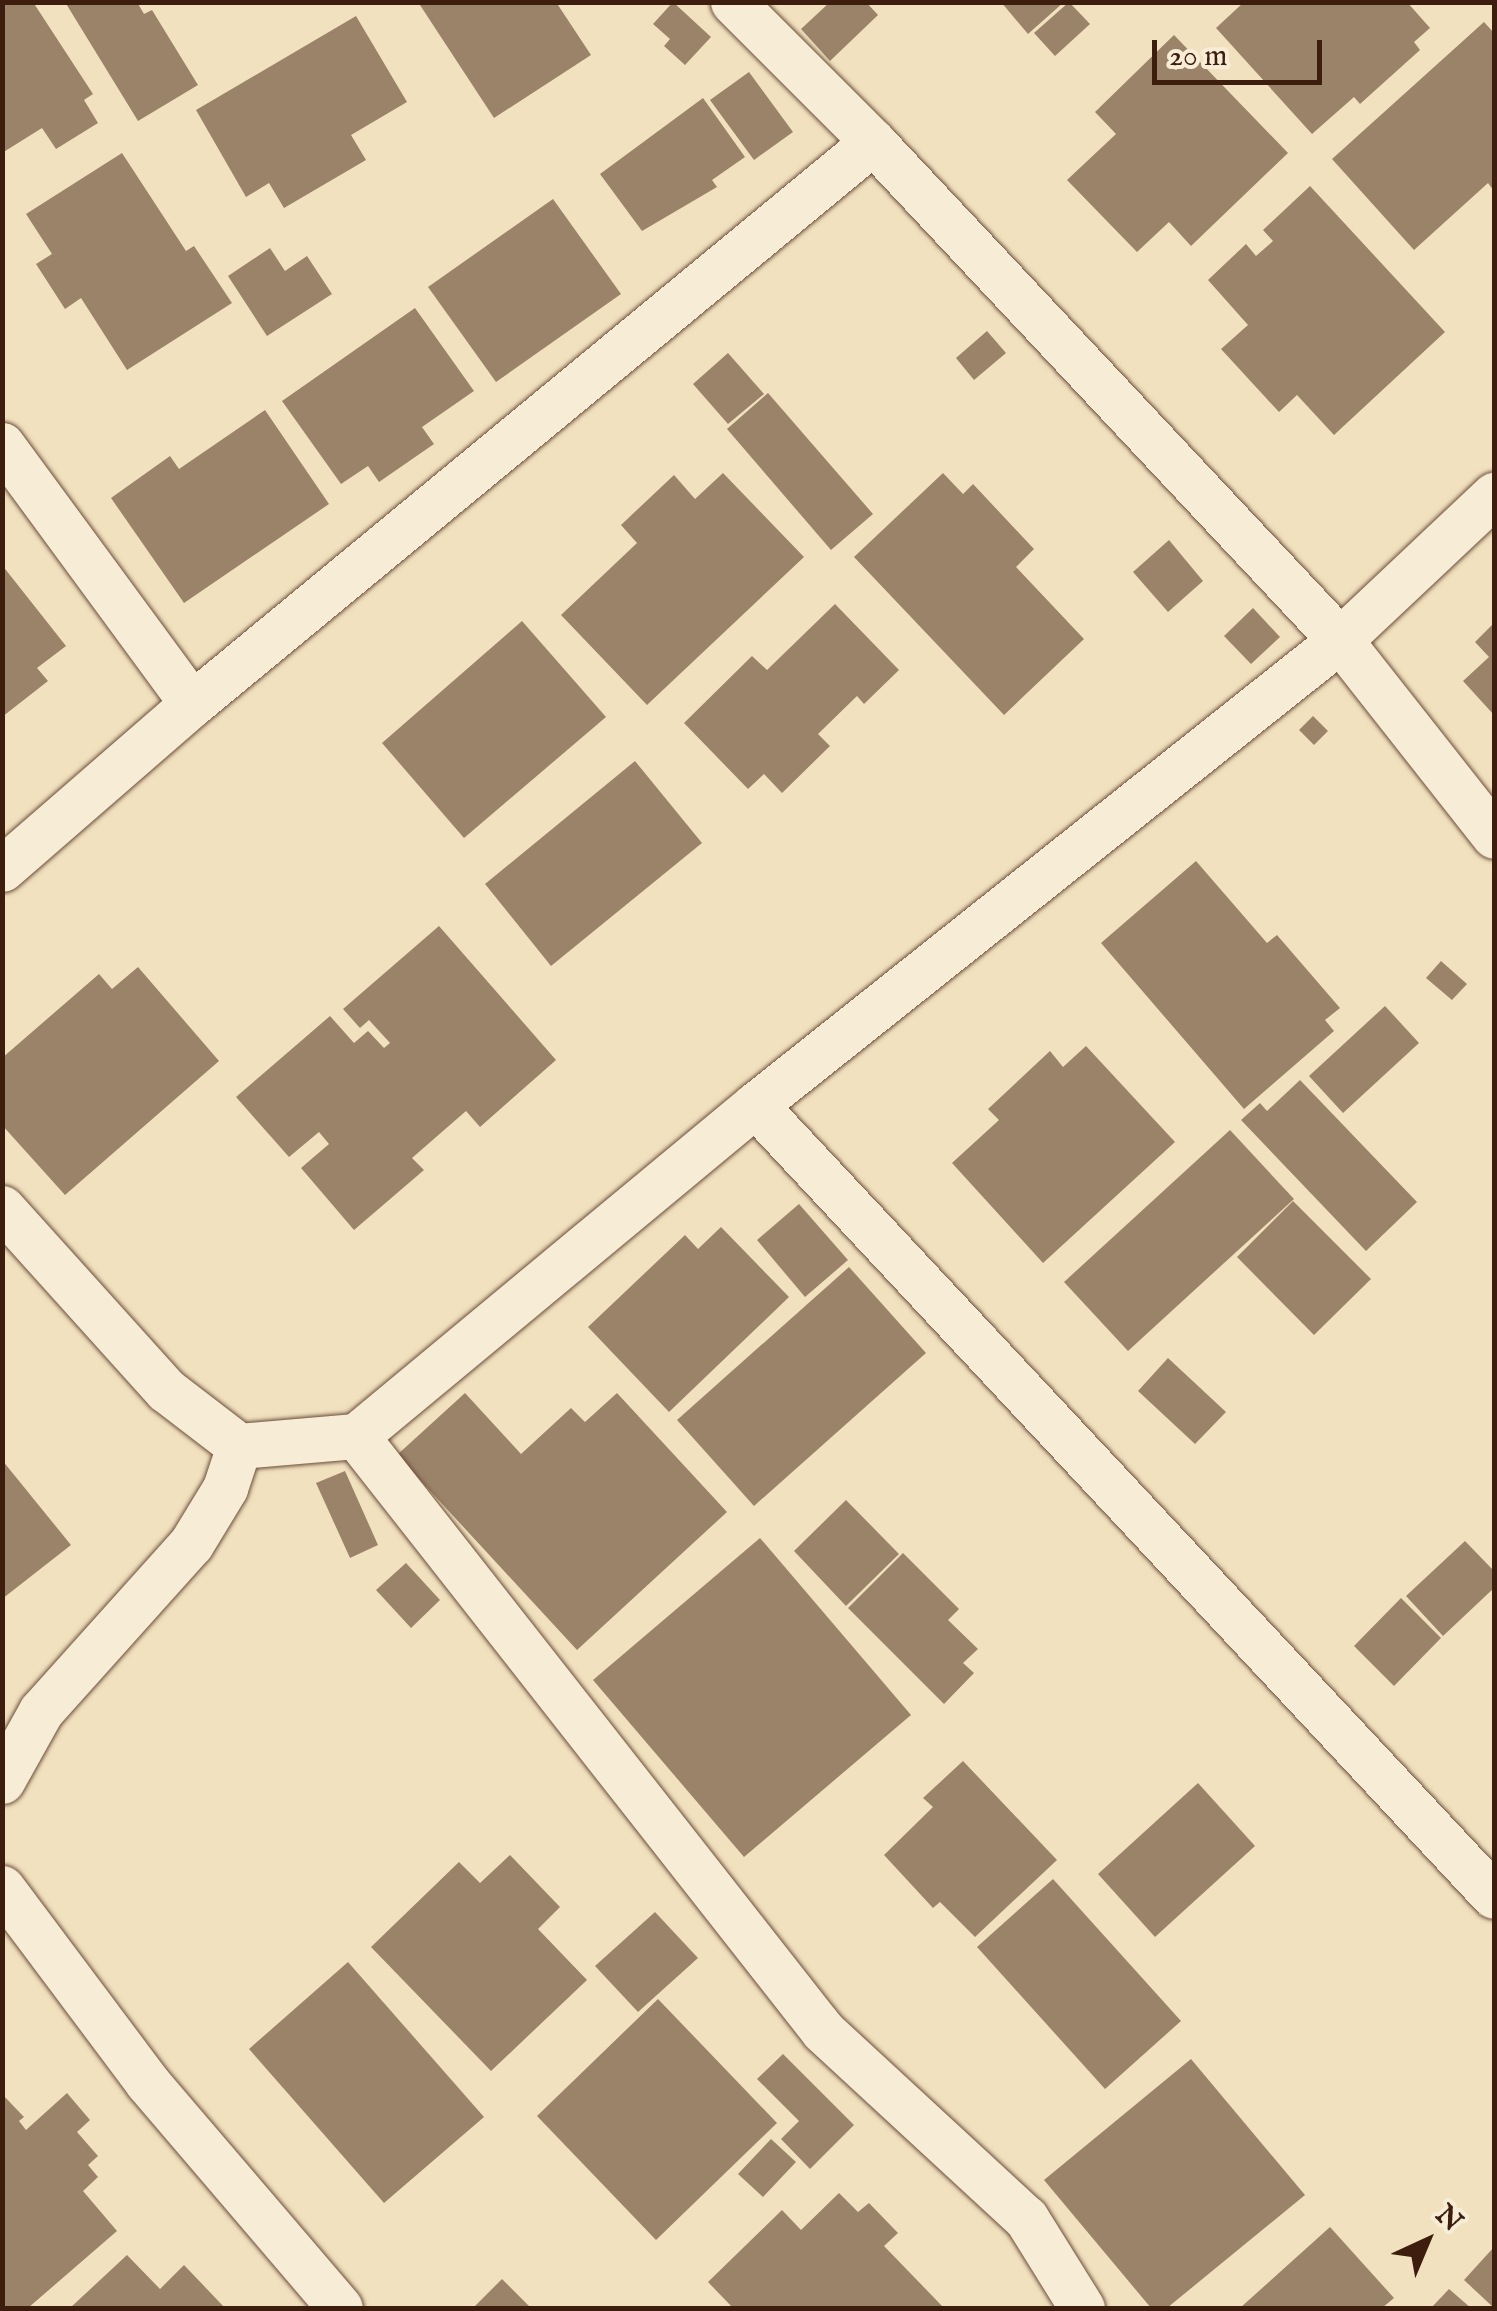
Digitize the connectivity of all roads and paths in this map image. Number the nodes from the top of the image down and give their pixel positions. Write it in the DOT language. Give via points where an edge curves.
graph roads {
  1 [pos="732,2"];
  2 [pos="873,142"];
  3 [pos="2,445"];
  4 [pos="1494,495"];
  5 [pos="1340,640"];
  6 [pos="192,704"];
  7 [pos="1494,836"];
  8 [pos="2,869"];
  9 [pos="755,1106"];
  10 [pos="2,1208"];
  11 [pos="356,1436"];
  12 [pos="239,1446"];
  13 [pos="2,1781"];
  14 [pos="2,1888"];
  15 [pos="1494,1896"];
  16 [pos="340,2308"];
  17 [pos="1082,2308"];
  1 -- 2 [label="street"];
  2 -- 5 [label="street"];
  2 -- 6 [label="street"];
  3 -- 6 [label="street"];
  4 -- 5 [label="street"];
  5 -- 7 [label="street"];
  5 -- 9 [label="street"];
  6 -- 8 [label="street"];
  9 -- 11 [label="street"];
  9 -- 15 [label="street"];
  10 -- 12 [label="street" via="166,1390"];
  11 -- 12 [label="street"];
  11 -- 17 [label="street" via="823,2031 1026,2218"];
  12 -- 13 [label="street" via="226,1488 190,1544 41,1711"];
  14 -- 16 [label="street" via="147,2082"];
}
